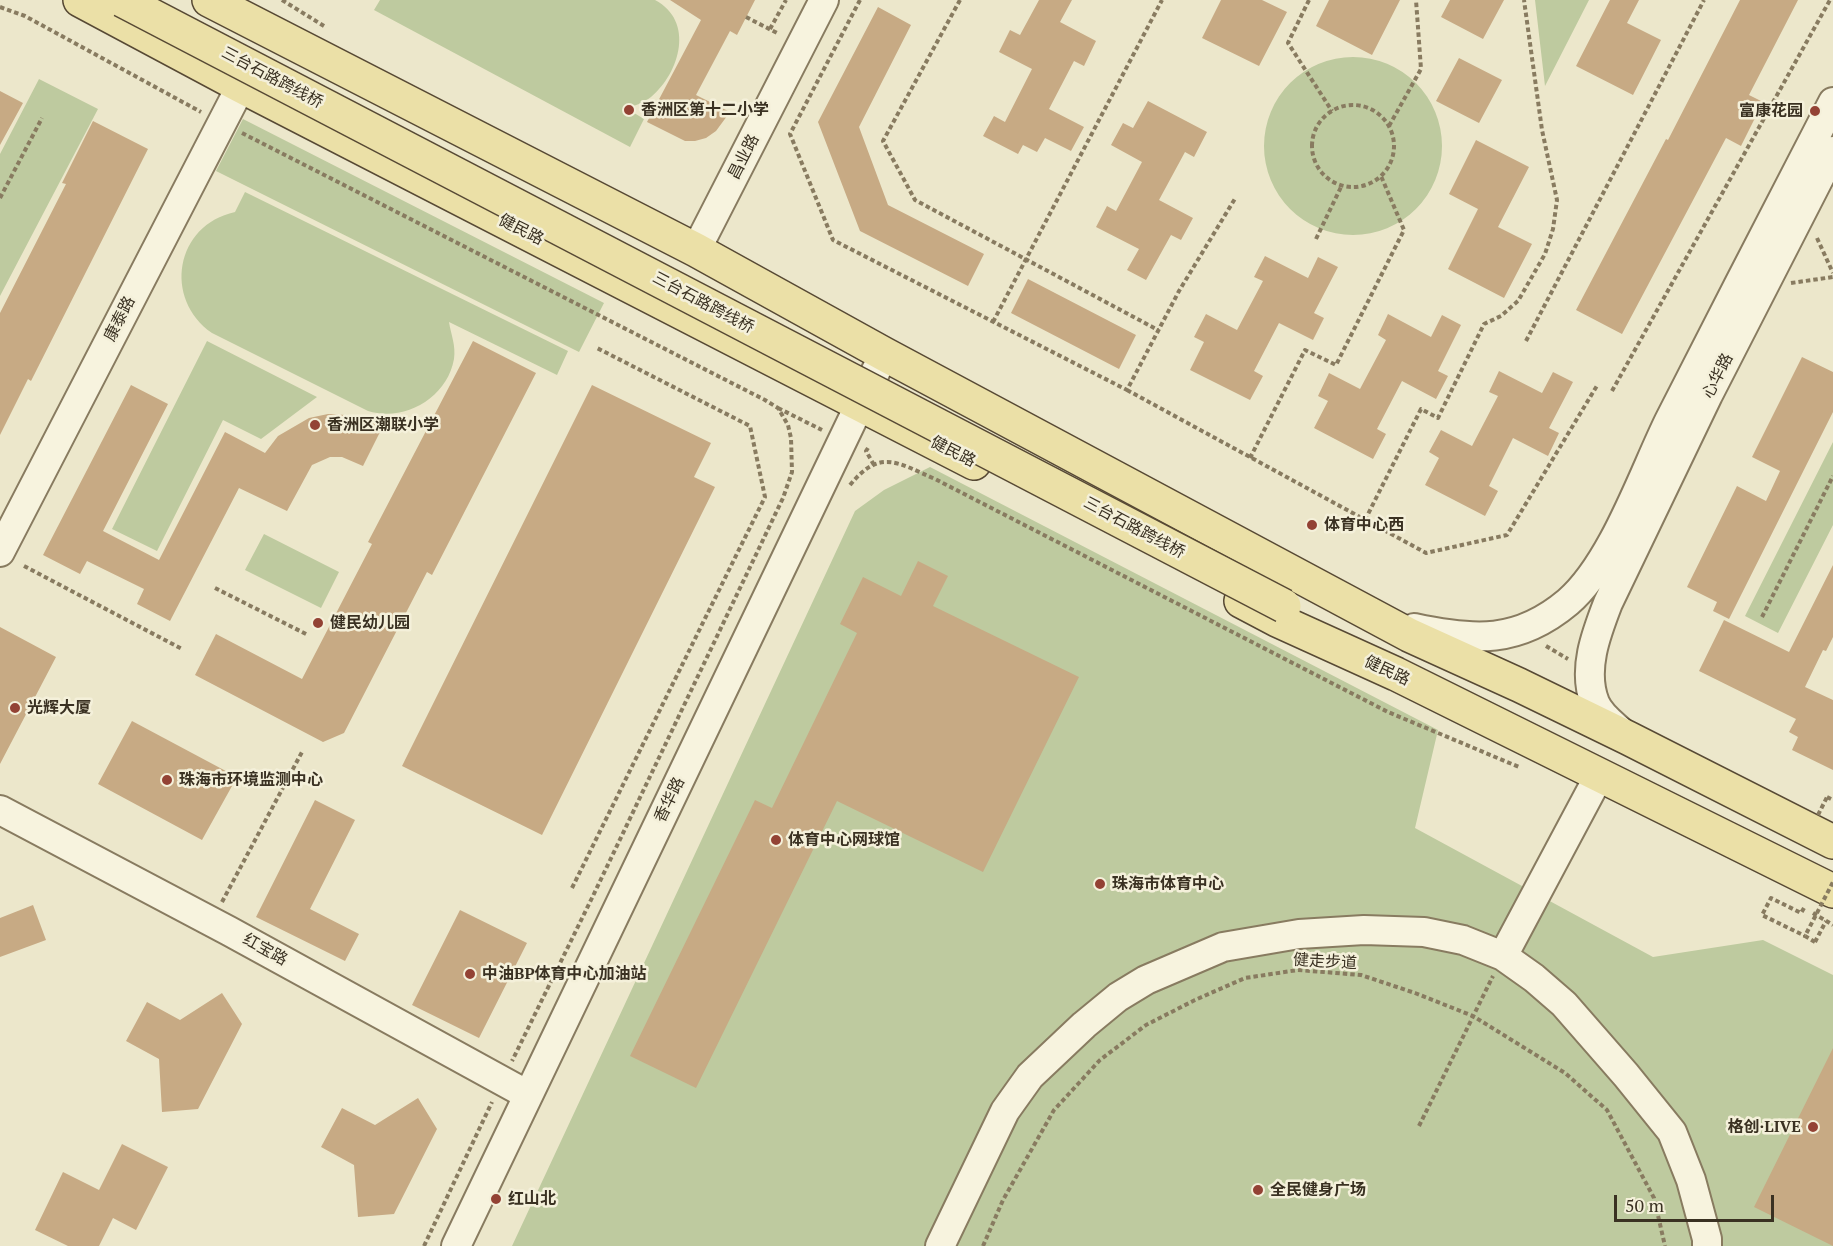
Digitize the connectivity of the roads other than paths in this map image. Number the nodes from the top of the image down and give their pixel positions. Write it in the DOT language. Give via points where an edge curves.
graph roads {
  1 [pos="81,0"];
  2 [pos="122,0"];
  3 [pos="165,0"];
  4 [pos="209,0"];
  5 [pos="824,0"];
  6 [pos="241,86"];
  7 [pos="1833,102"];
  8 [pos="1833,151"];
  9 [pos="696,250"];
  10 [pos="884,354"];
  11 [pos="819,383"];
  12 [pos="860,404"];
  13 [pos="902,426"];
  14 [pos="836,453"];
  15 [pos="0,552"];
  16 [pos="1288,599"];
  17 [pos="1364,611"];
  18 [pos="1409,635"];
  19 [pos="1396,674"];
  20 [pos="1628,738"];
  21 [pos="1600,774"];
  22 [pos="0,810"];
  23 [pos="1825,829"];
  24 [pos="1830,906"];
  25 [pos="1503,956"];
  26 [pos="528,1095"];
  27 [pos="946,1240"];
  28 [pos="456,1246"];
  29 [pos="1707,1246"];
  1 -- 6 [label="main road, 健民路"];
  2 -- 16 [label="main road, 三台石路跨线桥, bridge"];
  3 -- 16 [label="main road, 三台石路跨线桥"];
  4 -- 9 [label="main road"];
  5 -- 9 [label="street, 昌业路"];
  6 -- 11 [label="main road, 健民路"];
  6 -- 15 [label="street, 康泰路"];
  7 -- 17 [label="street, 心华路" via="1669,422 1611,546 1569,601 1540,622 1511,633 1480,637 1453,637 1412,628"];
  8 -- 20 [label="street, 心华路" via="1708,395 1608,603 1594,645 1590,682 1596,705"];
  9 -- 10 [label="main road"];
  10 -- 12 [label="street, 香华路"];
  10 -- 17 [label="main road"];
  11 -- 12 [label="main road, 健民路"];
  11 -- 14 [label="street" via="830,392 841,411 842,431"];
  12 -- 13 [label="main road, 健民路"];
  12 -- 14 [label="street, 香华路"];
  13 -- 14 [label="street" via="868,426 851,436"];
  13 -- 19 [label="main road, 健民路" via="1276,620"];
  14 -- 26 [label="street, 香华路"];
  16 -- 18 [label="main road"];
  16 -- 19 [label="main road"];
  17 -- 18 [label="main road"];
  18 -- 20 [label="main road"];
  19 -- 21 [label="main road, 健民路"];
  20 -- 23 [label="main road"];
  21 -- 24 [label="main road, 健民路"];
  21 -- 25 [label="street"];
  22 -- 26 [label="street, 红宝路" via="212,921"];
  25 -- 27 [label="street" via="1463,940 1424,932 1364,930 1223,947 1146,980 1084,1025 1030,1076 1005,1111"];
  25 -- 29 [label="street" via="1564,1004 1672,1132 1691,1180"];
  26 -- 28 [label="street, 香华路"];
}
